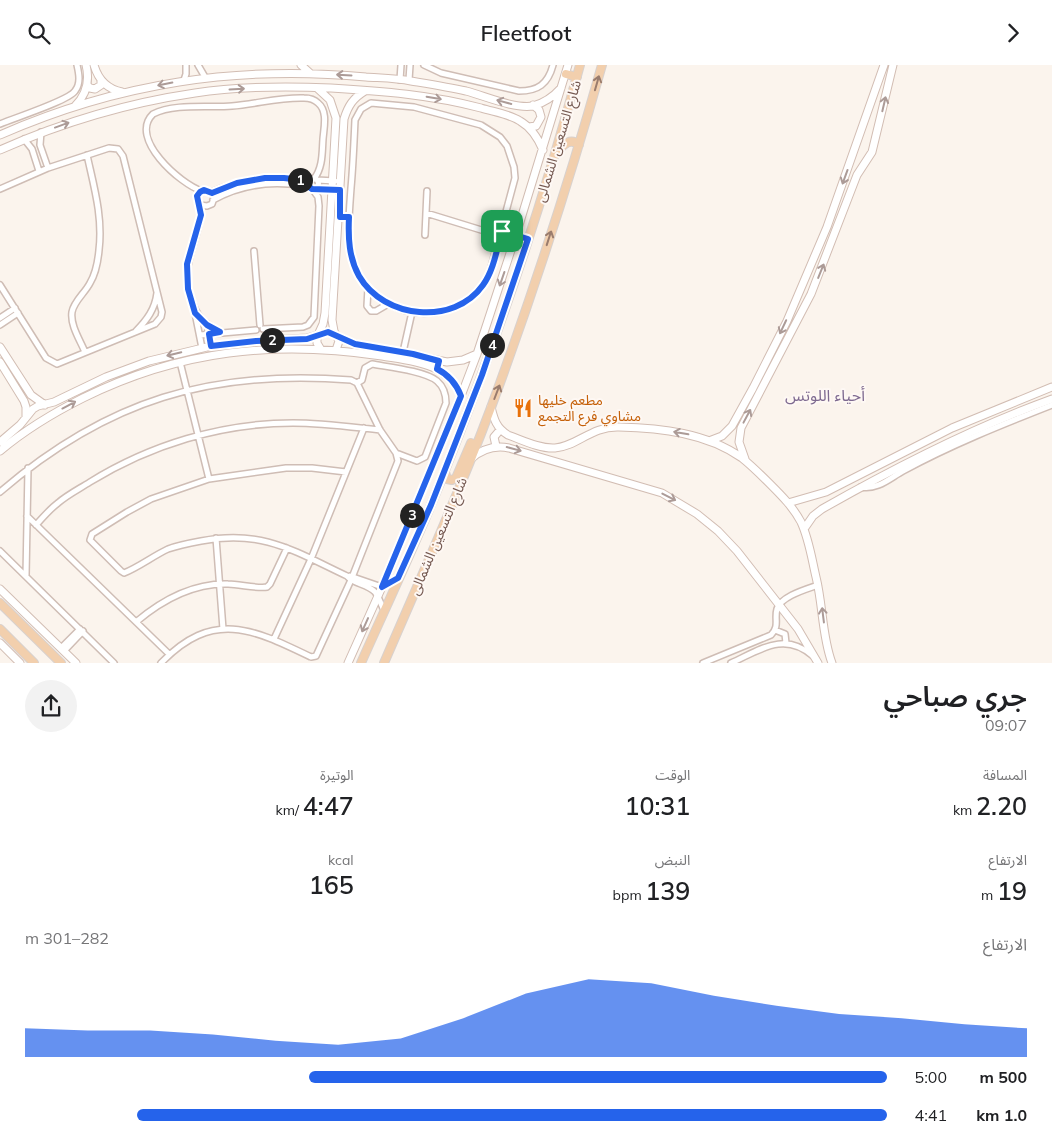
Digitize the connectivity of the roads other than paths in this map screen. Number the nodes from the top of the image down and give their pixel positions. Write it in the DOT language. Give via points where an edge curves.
graph roads {
  1 [pos="77,65"];
  2 [pos="86,65"];
  3 [pos="94,65"];
  4 [pos="186,65"];
  5 [pos="198,65"];
  6 [pos="301,65"];
  7 [pos="400,65"];
  8 [pos="410,65"];
  9 [pos="424,65"];
  10 [pos="553,65"];
  11 [pos="568,65"];
  12 [pos="580,65"];
  13 [pos="602,65"];
  14 [pos="884,65"];
  15 [pos="893,65"];
  16 [pos="273,66"];
  17 [pos="311,73"];
  18 [pos="267,74"];
  19 [pos="566,74"];
  20 [pos="207,77"];
  21 [pos="577,77"];
  22 [pos="391,79"];
  23 [pos="400,80"];
  24 [pos="102,81"];
  25 [pos="184,81"];
  26 [pos="412,81"];
  27 [pos="87,85"];
  28 [pos="562,85"];
  29 [pos="316,88"];
  30 [pos="367,90"];
  31 [pos="213,91"];
  32 [pos="389,91"];
  33 [pos="125,92"];
  34 [pos="186,94"];
  35 [pos="415,95"];
  36 [pos="533,105"];
  37 [pos="74,107"];
  38 [pos="0,124"];
  39 [pos="864,124"];
  40 [pos="20,126"];
  41 [pos="529,127"];
  42 [pos="878,129"];
  43 [pos="42,132"];
  44 [pos="0,135"];
  45 [pos="24,139"];
  46 [pos="579,145"];
  47 [pos="0,150"];
  48 [pos="543,150"];
  49 [pos="87,155"];
  50 [pos="853,155"];
  51 [pos="553,156"];
  52 [pos="45,161"];
  53 [pos="37,163"];
  54 [pos="863,166"];
  55 [pos="48,168"];
  56 [pos="39,171"];
  57 [pos="332,181"];
  58 [pos="341,181"];
  59 [pos="313,184"];
  60 [pos="190,186"];
  61 [pos="0,189"];
  62 [pos="332,190"];
  63 [pos="340,190"];
  64 [pos="202,191"];
  65 [pos="427,191"];
  66 [pos="212,193"];
  67 [pos="197,198"];
  68 [pos="213,201"];
  69 [pos="200,205"];
  70 [pos="340,205"];
  71 [pos="350,205"];
  72 [pos="209,206"];
  73 [pos="426,213"];
  74 [pos="340,217"];
  75 [pos="349,217"];
  76 [pos="200,220"];
  77 [pos="502,231"];
  78 [pos="491,233"];
  79 [pos="425,235"];
  80 [pos="516,235"];
  81 [pos="528,239"];
  82 [pos="499,241"];
  83 [pos="513,245"];
  84 [pos="525,249"];
  85 [pos="254,251"];
  86 [pos="0,285"];
  87 [pos="368,288"];
  88 [pos="157,290"];
  89 [pos="388,303"];
  90 [pos="16,310"];
  91 [pos="412,312"];
  92 [pos="195,313"];
  93 [pos="0,318"];
  94 [pos="0,325"];
  95 [pos="198,325"];
  96 [pos="207,325"];
  97 [pos="259,328"];
  98 [pos="220,332"];
  99 [pos="134,333"];
  100 [pos="209,334"];
  101 [pos="318,334"];
  102 [pos="200,335"];
  103 [pos="337,336"];
  104 [pos="211,346"];
  105 [pos="0,347"];
  106 [pos="202,348"];
  107 [pos="320,348"];
  108 [pos="336,350"];
  109 [pos="85,352"];
  110 [pos="403,352"];
  111 [pos="477,354"];
  112 [pos="439,361"];
  113 [pos="0,362"];
  114 [pos="180,362"];
  115 [pos="437,369"];
  116 [pos="357,383"];
  117 [pos="1052,387"];
  118 [pos="187,390"];
  119 [pos="461,396"];
  120 [pos="1052,399"];
  121 [pos="44,405"];
  122 [pos="1052,405"];
  123 [pos="491,407"];
  124 [pos="50,416"];
  125 [pos="25,419"];
  126 [pos="32,427"];
  127 [pos="364,428"];
  128 [pos="500,429"];
  129 [pos="380,430"];
  130 [pos="480,434"];
  131 [pos="198,435"];
  132 [pos="710,441"];
  133 [pos="0,442"];
  134 [pos="496,447"];
  135 [pos="0,451"];
  136 [pos="396,453"];
  137 [pos="470,461"];
  138 [pos="746,461"];
  139 [pos="28,468"];
  140 [pos="346,472"];
  141 [pos="444,472"];
  142 [pos="209,479"];
  143 [pos="861,487"];
  144 [pos="0,492"];
  145 [pos="788,503"];
  146 [pos="27,516"];
  147 [pos="36,525"];
  148 [pos="804,529"];
  149 [pos="216,538"];
  150 [pos="287,548"];
  151 [pos="0,551"];
  152 [pos="311,559"];
  153 [pos="26,576"];
  154 [pos="350,577"];
  155 [pos="398,578"];
  156 [pos="220,583"];
  157 [pos="818,585"];
  158 [pos="382,587"];
  159 [pos="0,589"];
  160 [pos="378,596"];
  161 [pos="0,603"];
  162 [pos="780,605"];
  163 [pos="384,610"];
  164 [pos="136,622"];
  165 [pos="0,629"];
  166 [pos="223,629"];
  167 [pos="81,630"];
  168 [pos="775,630"];
  169 [pos="274,639"];
  170 [pos="0,643"];
  171 [pos="786,643"];
  172 [pos="62,649"];
  173 [pos="170,654"];
  174 [pos="817,661"];
  175 [pos="20,663"];
  176 [pos="34,663"];
  177 [pos="61,663"];
  178 [pos="76,663"];
  179 [pos="114,663"];
  180 [pos="161,663"];
  181 [pos="348,663"];
  182 [pos="361,663"];
  183 [pos="384,663"];
  184 [pos="704,663"];
  185 [pos="731,663"];
  186 [pos="832,663"];
  1 -- 38 [label="street" via="78,84 71,95"];
  2 -- 27 [label="street"];
  3 -- 24 [label="street"];
  4 -- 25 [label="street"];
  5 -- 20 [label="street"];
  6 -- 17 [label="street"];
  7 -- 23 [label="street"];
  8 -- 26 [label="street"];
  9 -- 10 [label="street" via="441,73 519,91 531,91 541,86"];
  11 -- 19 [label="street"];
  12 -- 21 [label="main road, شارع التسعين الشمالى"];
  46 -- 13 [label="main road, شارع التسعين الشمالى, one-way"];
  14 -- 39 [label="street"];
  42 -- 15 [label="street, one-way"];
  16 -- 18 [label="street"];
  17 -- 18 [label="street"];
  22 -- 17 [label="street, one-way"];
  18 -- 20 [label="street"];
  19 -- 21 [label="main road"];
  19 -- 28 [label="street"];
  20 -- 25 [label="street"];
  20 -- 31 [label="street"];
  21 -- 51 [label="main road, شارع التسعين الشمالى"];
  22 -- 23 [label="street"];
  22 -- 32 [label="street" via="387,85"];
  23 -- 26 [label="street"];
  24 -- 27 [label="street" via="95,89"];
  24 -- 33 [label="street" via="112,89"];
  25 -- 33 [label="street, one-way"];
  25 -- 34 [label="street" via="188,87"];
  26 -- 35 [label="street" via="417,88"];
  36 -- 26 [label="street, one-way" via="517,105"];
  27 -- 37 [label="street" via="83,97"];
  28 -- 36 [label="street" via="545,102"];
  28 -- 48 [label="street"];
  29 -- 30 [label="street"];
  31 -- 29 [label="street, one-way"];
  29 -- 57 [label="street" via="330,100 336,118"];
  30 -- 32 [label="street"];
  30 -- 58 [label="street" via="352,101 344,119"];
  31 -- 34 [label="street"];
  32 -- 35 [label="street"];
  33 -- 37 [label="street"];
  43 -- 34 [label="street, one-way" via="105,111"];
  35 -- 41 [label="street, one-way" via="463,103 514,117"];
  36 -- 41 [label="street" via="541,117 536,126"];
  37 -- 40 [label="street"];
  39 -- 42 [label="street"];
  39 -- 50 [label="street"];
  40 -- 44 [label="street"];
  40 -- 45 [label="street"];
  41 -- 48 [label="street"];
  42 -- 54 [label="street" via="875,147"];
  43 -- 45 [label="street"];
  43 -- 52 [label="street" via="40,145"];
  45 -- 47 [label="street"];
  45 -- 53 [label="street"];
  46 -- 51 [label="main road" via="569,141"];
  123 -- 46 [label="main road, شارع التسعين الشمالى, one-way"];
  48 -- 80 [label="street"];
  49 -- 55 [label="street"];
  49 -- 88 [label="street" via="114,148 123,156"];
  49 -- 109 [label="street" via="99,206 101,231 95,272 72,311 72,323"];
  50 -- 54 [label="street"];
  50 -- 132 [label="street, one-way" via="814,259 765,366 732,426 722,436"];
  51 -- 81 [label="main road, شارع التسعين الشمالى"];
  52 -- 53 [label="street"];
  52 -- 55 [label="street"];
  53 -- 56 [label="street"];
  138 -- 54 [label="street, one-way" via="739,442 741,428 811,294"];
  55 -- 56 [label="street"];
  56 -- 61 [label="street"];
  57 -- 58 [label="street"];
  57 -- 59 [label="street"];
  57 -- 62 [label="street"];
  58 -- 63 [label="street"];
  59 -- 60 [label="street" via="322,163 323,109 310,98 277,98 224,107 191,106 157,112 150,117 146,125 155,153"];
  59 -- 62 [label="street"];
  59 -- 66 [label="street" via="284,178 256,179"];
  59 -- 68 [label="street" via="260,184 241,188"];
  59 -- 97 [label="street" via="319,206 314,317 304,327"];
  60 -- 64 [label="street"];
  60 -- 67 [label="street"];
  62 -- 63 [label="street"];
  62 -- 101 [label="street" via="325,313"];
  63 -- 70 [label="street"];
  64 -- 66 [label="street"];
  64 -- 67 [label="street"];
  65 -- 73 [label="street"];
  66 -- 68 [label="street"];
  67 -- 69 [label="street"];
  68 -- 72 [label="street"];
  69 -- 72 [label="street"];
  69 -- 76 [label="street"];
  70 -- 71 [label="street"];
  70 -- 74 [label="street"];
  71 -- 75 [label="street"];
  71 -- 77 [label="street" via="357,114 371,103 414,107 481,125 496,133 507,146 515,178"];
  72 -- 76 [label="street"];
  73 -- 78 [label="street"];
  73 -- 79 [label="street"];
  74 -- 75 [label="street"];
  74 -- 103 [label="street" via="332,320"];
  75 -- 87 [label="street" via="351,256"];
  76 -- 92 [label="street" via="186,272"];
  77 -- 78 [label="street"];
  77 -- 80 [label="street"];
  77 -- 82 [label="street"];
  78 -- 82 [label="street"];
  80 -- 81 [label="street"];
  80 -- 83 [label="street"];
  81 -- 84 [label="main road, شارع التسعين الشمالى"];
  82 -- 83 [label="street"];
  82 -- 91 [label="street" via="489,275 474,295 452,308 432,313"];
  83 -- 84 [label="street"];
  83 -- 111 [label="street, one-way"];
  84 -- 141 [label="main road, شارع التسعين الشمالى" via="482,375"];
  85 -- 97 [label="street"];
  86 -- 90 [label="street"];
  87 -- 89 [label="street"];
  87 -- 89 [label="street" via="367,307 371,311"];
  88 -- 99 [label="street" via="148,317"];
  88 -- 99 [label="street" via="162,312 159,321"];
  89 -- 91 [label="street"];
  90 -- 93 [label="street"];
  90 -- 94 [label="street"];
  90 -- 109 [label="street" via="50,361 57,364"];
  91 -- 110 [label="street"];
  92 -- 95 [label="street"];
  92 -- 96 [label="street"];
  95 -- 96 [label="street"];
  95 -- 102 [label="street"];
  96 -- 98 [label="street"];
  96 -- 100 [label="street"];
  97 -- 98 [label="street"];
  98 -- 100 [label="street"];
  99 -- 109 [label="street"];
  100 -- 102 [label="street"];
  100 -- 104 [label="street"];
  101 -- 103 [label="street" via="328,332"];
  101 -- 104 [label="street" via="307,339"];
  101 -- 107 [label="street"];
  102 -- 106 [label="street"];
  103 -- 108 [label="street"];
  103 -- 110 [label="street" via="355,344"];
  104 -- 106 [label="street"];
  105 -- 121 [label="street" via="30,395"];
  106 -- 121 [label="street, one-way" via="130,367"];
  107 -- 108 [label="street"];
  107 -- 114 [label="street" via="256,350"];
  108 -- 115 [label="street" via="402,359"];
  110 -- 112 [label="street"];
  111 -- 112 [label="street" via="455,362"];
  111 -- 119 [label="street"];
  112 -- 115 [label="street"];
  113 -- 125 [label="street" via="24,401"];
  114 -- 118 [label="street"];
  124 -- 114 [label="street, one-way" via="110,385"];
  115 -- 119 [label="street" via="450,377"];
  116 -- 118 [label="street" via="328,378 285,377"];
  116 -- 129 [label="street"];
  116 -- 136 [label="street" via="362,380 365,368 372,364 430,377 442,387 446,403 425,457 418,461"];
  117 -- 145 [label="street" via="952,428 826,493"];
  118 -- 131 [label="street"];
  118 -- 139 [label="street" via="118,414 77,435"];
  119 -- 158 [label="street"];
  120 -- 143 [label="street" via="936,447"];
  121 -- 124 [label="street" via="50,410"];
  121 -- 125 [label="street" via="33,409"];
  122 -- 143 [label="street" via="977,435 876,486"];
  123 -- 128 [label="street"];
  123 -- 130 [label="main road, شارع التسعين الشمالى"];
  124 -- 126 [label="street"];
  125 -- 126 [label="street"];
  125 -- 133 [label="street"];
  126 -- 135 [label="street"];
  127 -- 129 [label="street"];
  127 -- 131 [label="street" via="281,423"];
  127 -- 140 [label="street"];
  132 -- 128 [label="street, one-way" via="685,433 618,427 597,430 564,446 552,448 508,435"];
  128 -- 134 [label="street" via="494,437"];
  129 -- 136 [label="street"];
  130 -- 137 [label="main road, شارع التسعين الشمالى"];
  130 -- 141 [label="main road" via="472,442 456,478 449,480"];
  131 -- 142 [label="street"];
  131 -- 147 [label="street" via="145,453 109,470 63,499"];
  132 -- 138 [label="street"];
  134 -- 137 [label="street" via="482,451"];
  134 -- 162 [label="street, one-way" via="509,448 674,499 728,541"];
  136 -- 154 [label="street" via="397,465"];
  137 -- 183 [label="main road, شارع التسعين الشمالى"];
  138 -- 145 [label="street"];
  139 -- 144 [label="street"];
  139 -- 146 [label="street"];
  140 -- 142 [label="street" via="286,468"];
  140 -- 152 [label="street"];
  141 -- 155 [label="main road, شارع التسعين الشمالى"];
  142 -- 149 [label="street" via="151,499 92,534 89,539 124,573 169,549"];
  143 -- 148 [label="street" via="822,509"];
  145 -- 148 [label="street"];
  146 -- 147 [label="street"];
  146 -- 153 [label="street"];
  147 -- 164 [label="street"];
  148 -- 157 [label="street"];
  149 -- 150 [label="street" via="262,539"];
  149 -- 156 [label="street"];
  150 -- 152 [label="street"];
  150 -- 156 [label="street" via="267,587"];
  151 -- 153 [label="street"];
  152 -- 154 [label="street"];
  152 -- 169 [label="street"];
  153 -- 167 [label="street"];
  154 -- 158 [label="street"];
  154 -- 160 [label="street"];
  154 -- 169 [label="street" via="315,657"];
  155 -- 158 [label="street"];
  155 -- 163 [label="main road, شارع التسعين الشمالى"];
  156 -- 164 [label="street" via="184,592 163,602"];
  156 -- 166 [label="street"];
  157 -- 162 [label="street" via="794,594"];
  186 -- 157 [label="street, one-way"];
  158 -- 160 [label="street"];
  159 -- 172 [label="street"];
  160 -- 163 [label="street"];
  160 -- 181 [label="street, one-way"];
  161 -- 177 [label="main road"];
  162 -- 168 [label="street" via="776,610"];
  162 -- 174 [label="street"];
  163 -- 182 [label="main road, شارع التسعين الشمالى"];
  164 -- 173 [label="street"];
  165 -- 176 [label="main road"];
  166 -- 169 [label="street" via="250,631"];
  166 -- 173 [label="street" via="196,636"];
  167 -- 172 [label="street"];
  167 -- 179 [label="street"];
  168 -- 171 [label="street" via="785,634"];
  168 -- 184 [label="street" via="768,637"];
  170 -- 175 [label="street"];
  171 -- 174 [label="street" via="804,649"];
  171 -- 185 [label="street" via="777,643"];
  172 -- 178 [label="street"];
  173 -- 180 [label="street"];
}
